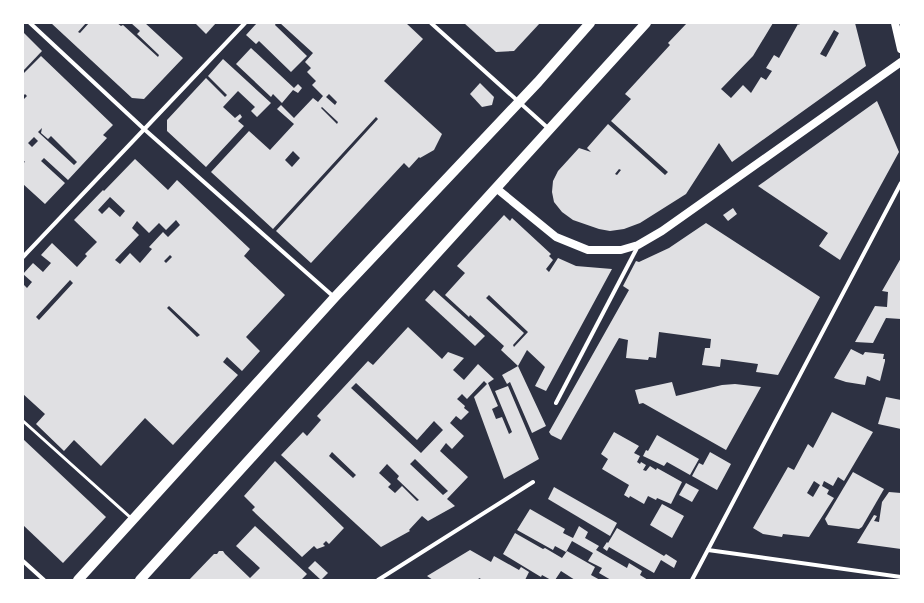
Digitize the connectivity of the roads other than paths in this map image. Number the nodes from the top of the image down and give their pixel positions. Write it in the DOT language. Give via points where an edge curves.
graph roads {
  1 [pos="30,23"];
  2 [pos="245,23"];
  3 [pos="431,23"];
  4 [pos="590,23"];
  5 [pos="646,23"];
  6 [pos="895,23"];
  7 [pos="901,49"];
  8 [pos="901,62"];
  9 [pos="519,102"];
  10 [pos="144,129"];
  11 [pos="549,130"];
  12 [pos="901,183"];
  13 [pos="496,188"];
  14 [pos="638,245"];
  15 [pos="23,257"];
  16 [pos="335,297"];
  17 [pos="556,403"];
  18 [pos="23,420"];
  19 [pos="533,482"];
  20 [pos="133,520"];
  21 [pos="708,550"];
  22 [pos="23,561"];
  23 [pos="901,577"];
  24 [pos="44,580"];
  25 [pos="78,580"];
  26 [pos="140,580"];
  27 [pos="378,580"];
  28 [pos="692,580"];
  1 -- 10 [label="street"];
  2 -- 10 [label="street"];
  3 -- 9 [label="street"];
  4 -- 9 [label="main road"];
  5 -- 11 [label="main road"];
  6 -- 7 [label="main road"];
  8 -- 14 [label="main road" via="662,231"];
  9 -- 11 [label="street"];
  9 -- 16 [label="main road"];
  10 -- 15 [label="street"];
  10 -- 16 [label="street"];
  11 -- 13 [label="main road"];
  12 -- 21 [label="street"];
  13 -- 14 [label="main road" via="556,237 588,250 621,250"];
  13 -- 26 [label="main road"];
  14 -- 17 [label="street"];
  16 -- 20 [label="main road"];
  18 -- 20 [label="lane"];
  19 -- 27 [label="street"];
  20 -- 25 [label="main road"];
  21 -- 23 [label="street"];
  21 -- 28 [label="street"];
  22 -- 24 [label="street"];
}
